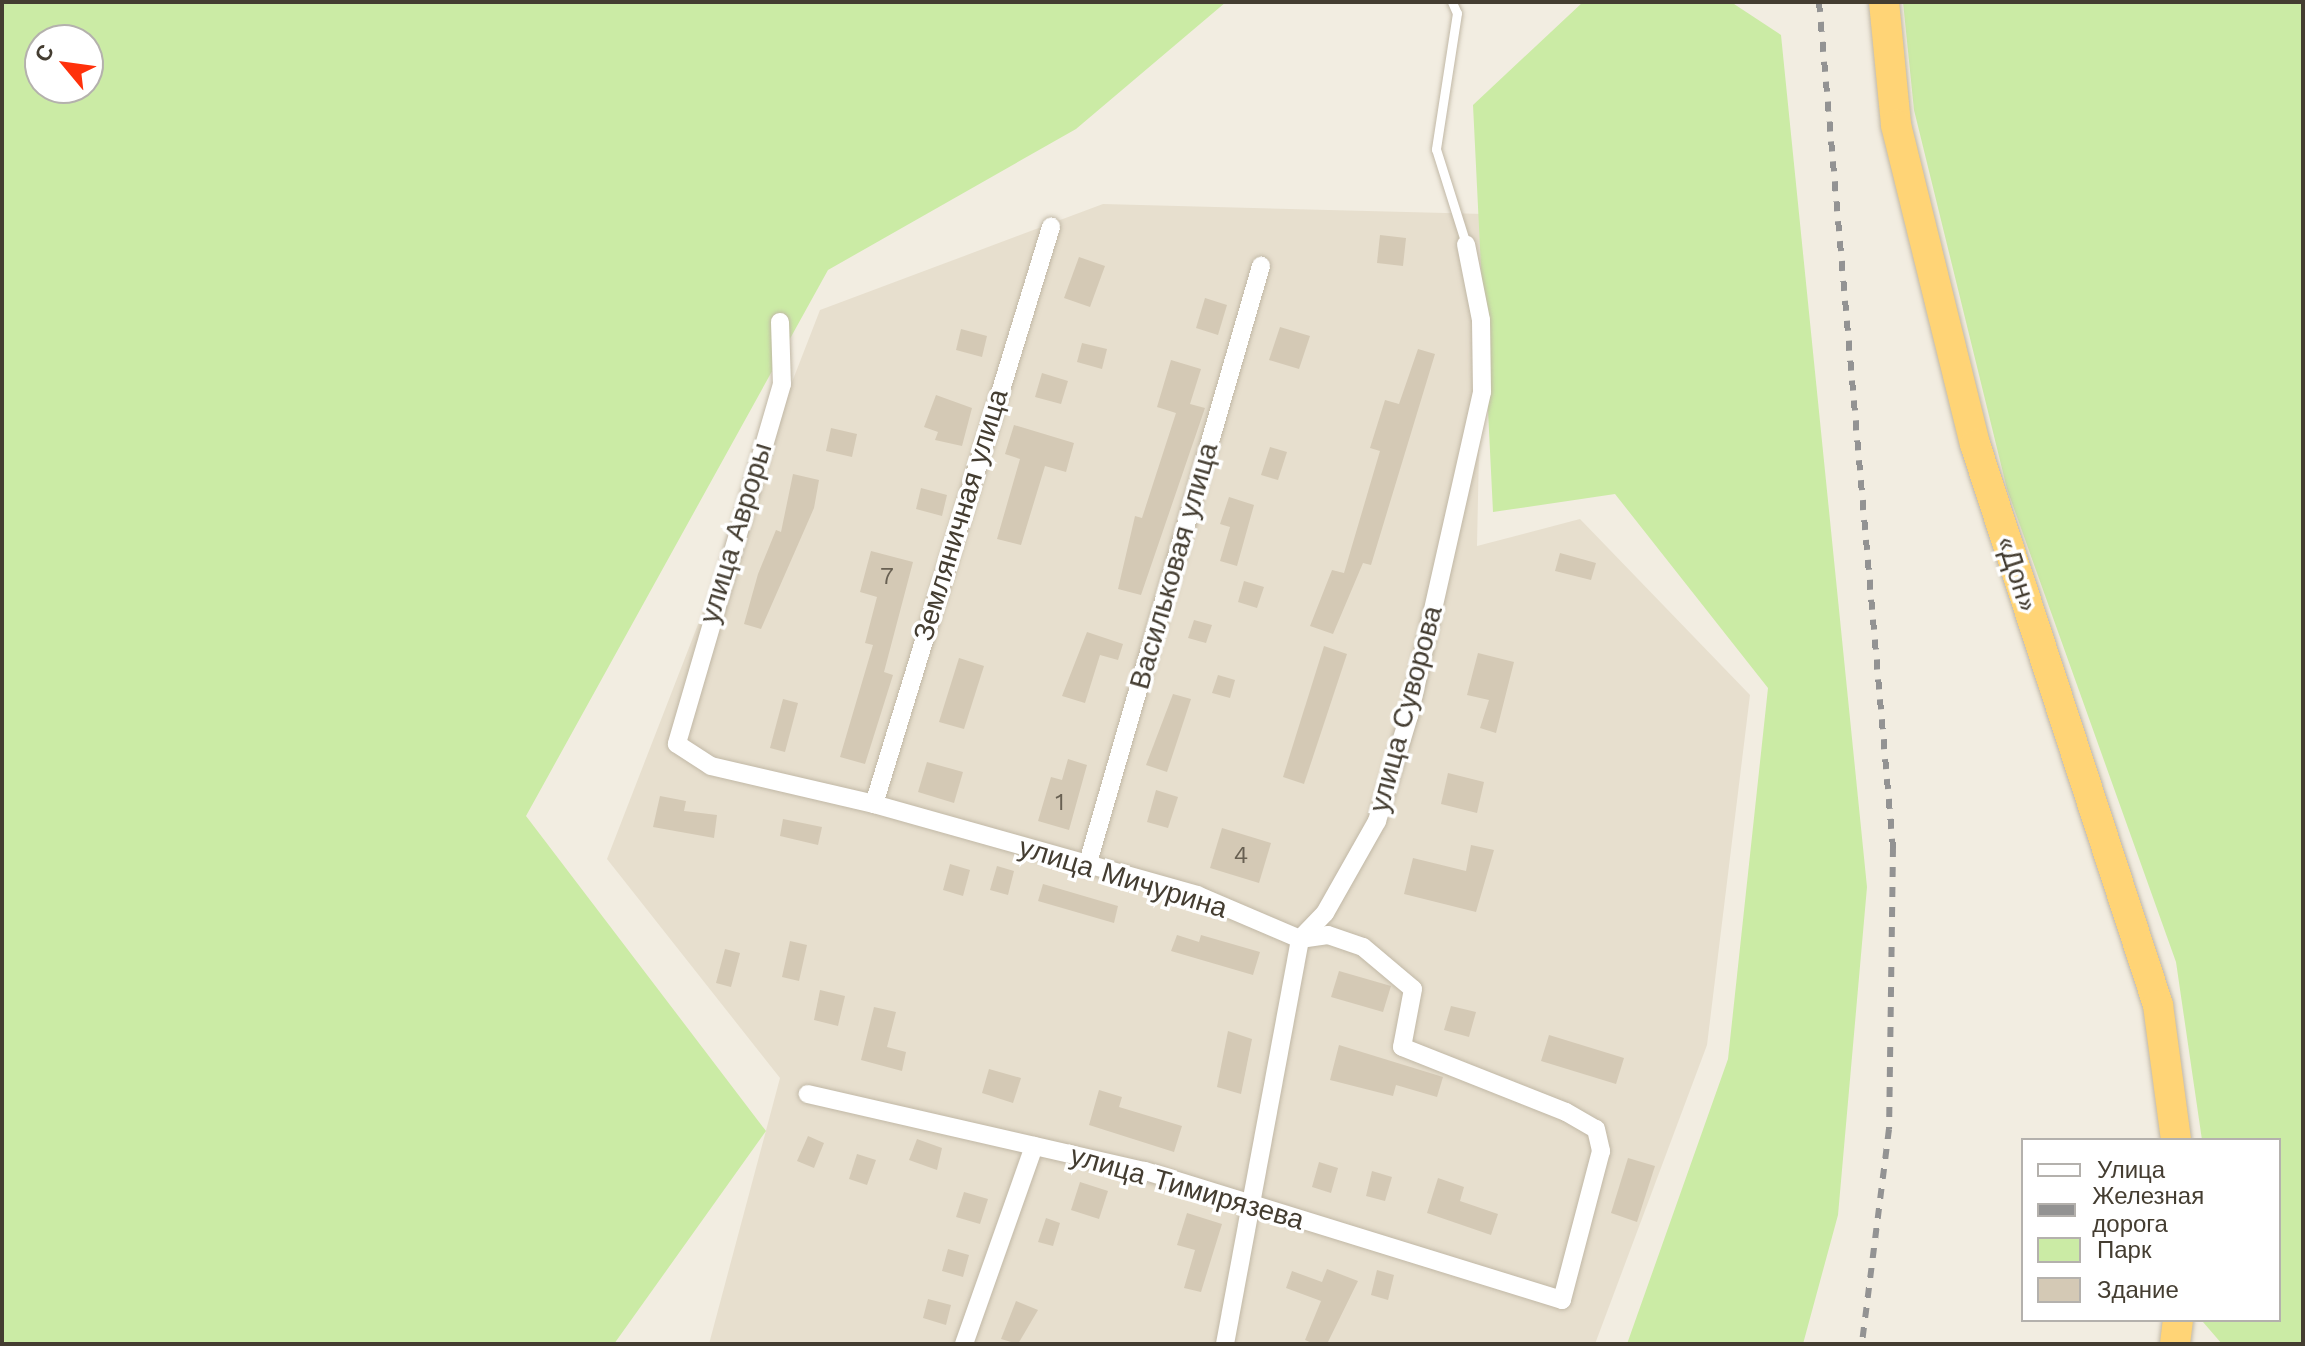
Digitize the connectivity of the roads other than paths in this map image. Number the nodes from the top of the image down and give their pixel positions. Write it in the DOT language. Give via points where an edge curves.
graph roads {
  1 [pos="1452,2"];
  2 [pos="1884,2"];
  3 [pos="1051,227"];
  4 [pos="1466,244"];
  5 [pos="1261,266"];
  6 [pos="780,322"];
  7 [pos="677,744"];
  8 [pos="874,804"];
  9 [pos="1087,866"];
  10 [pos="1300,939"];
  11 [pos="808,1094"];
  12 [pos="2176,1138"];
  13 [pos="1034,1146"];
  14 [pos="1248,1206"];
  15 [pos="1562,1300"];
  16 [pos="2178,1322"];
  17 [pos="964,1344"];
  18 [pos="1225,1344"];
  19 [pos="2175,1344"];
  1 -- 4 [label="lane" via="1457,13 1436,149"];
  2 -- 12 [label="highway, «Дон»" via="1896,125 1975,444 2158,1005"];
  3 -- 8 [label="street, Земляничная улица"];
  4 -- 10 [label="street, улица Суворова" via="1481,320 1482,392 1409,716 1377,821 1325,913"];
  5 -- 9 [label="street, Васильковая улица"];
  6 -- 7 [label="street, улица Авроры" via="782,384"];
  7 -- 8 [label="street, улица Мичурина" via="711,766"];
  8 -- 9 [label="street, улица Мичурина"];
  9 -- 10 [label="street, улица Мичурина" via="1197,895"];
  10 -- 14 [label="street"];
  10 -- 15 [label="street, улица Мичурина" via="1328,935 1363,947 1400,973 1413,989 1402,1047 1596,1129 1601,1151"];
  11 -- 13 [label="street, улица Тимирязева"];
  13 -- 14 [label="street, улица Тимирязева" via="1144,1171"];
  13 -- 17 [label="street"];
  14 -- 15 [label="street, улица Тимирязева"];
  14 -- 18 [label="street"];
  16 -- 19 [label="highway"];
}
